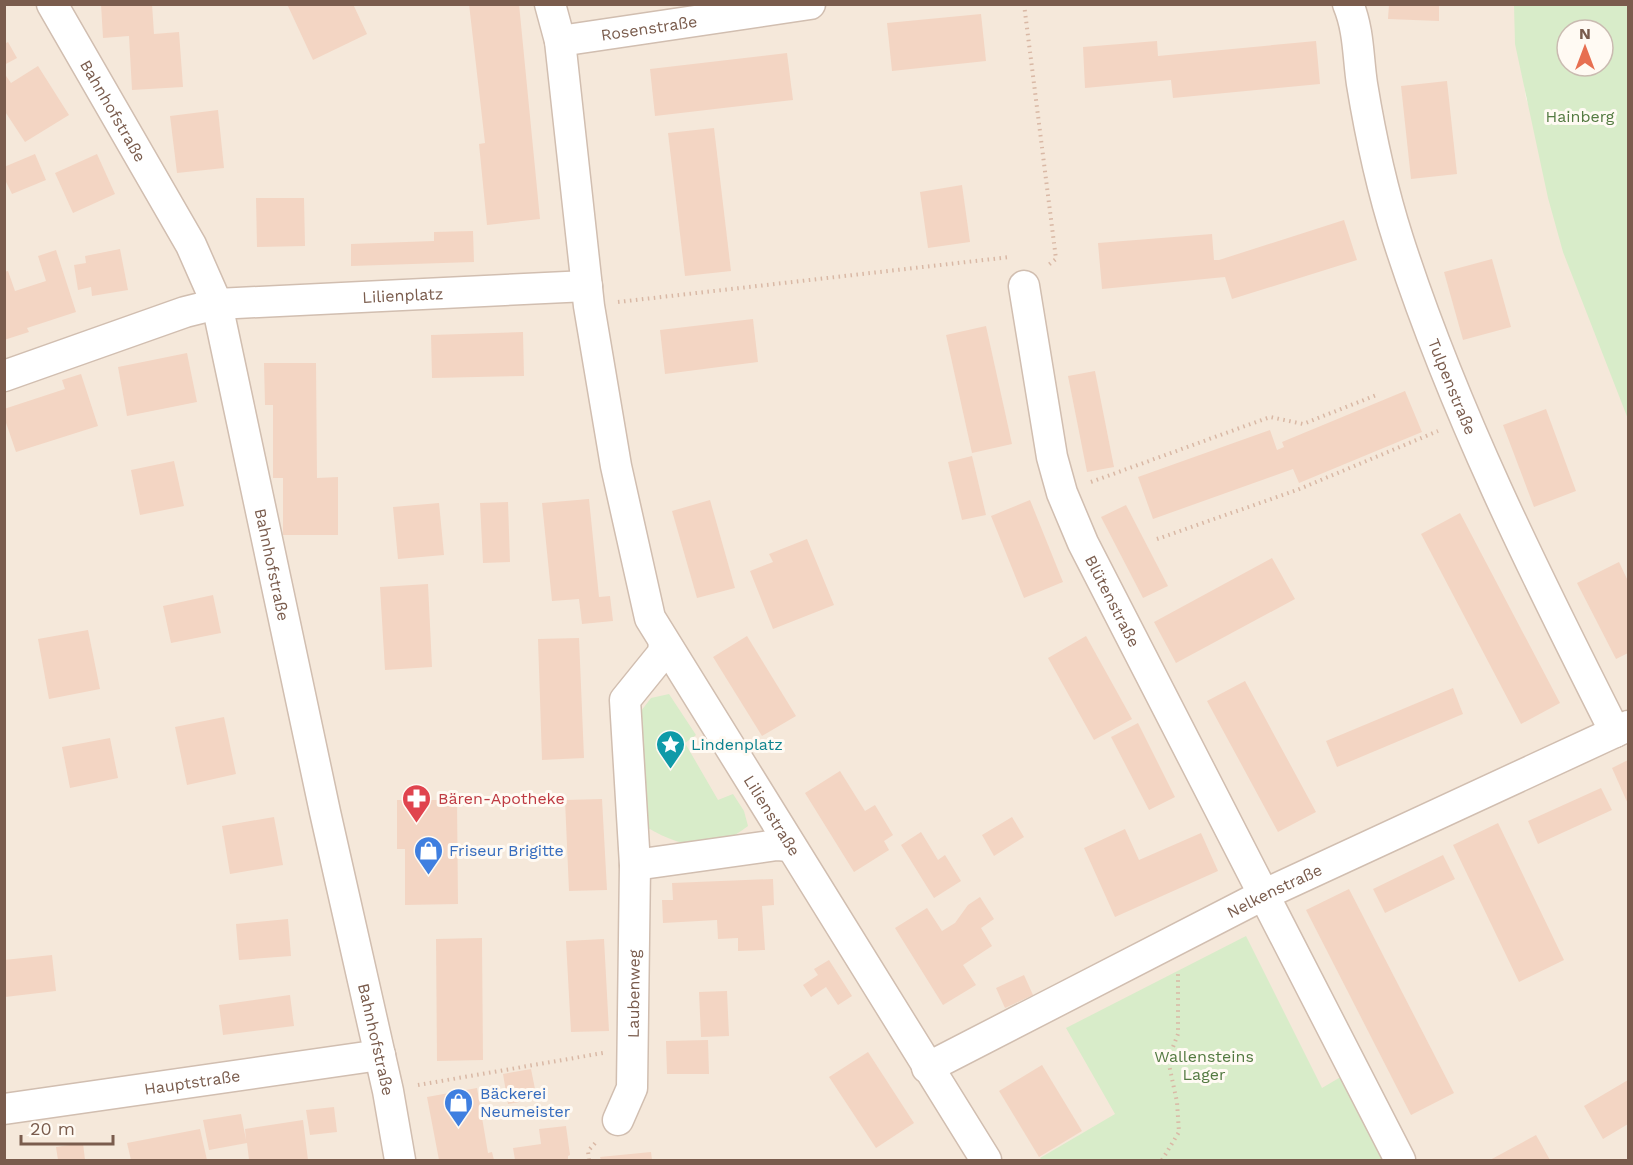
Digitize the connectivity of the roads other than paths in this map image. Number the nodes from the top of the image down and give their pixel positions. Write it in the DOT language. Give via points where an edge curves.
graph roads {
  1 [pos="51,4"];
  2 [pos="550,4"];
  3 [pos="810,4"];
  4 [pos="1351,12"];
  5 [pos="560,41"];
  6 [pos="1024,286"];
  7 [pos="589,296"];
  8 [pos="217,304"];
  9 [pos="4,376"];
  10 [pos="664,642"];
  11 [pos="1622,729"];
  12 [pos="790,846"];
  13 [pos="635,864"];
  14 [pos="1265,894"];
  15 [pos="380,1055"];
  16 [pos="927,1068"];
  17 [pos="4,1109"];
  18 [pos="618,1120"];
  19 [pos="400,1161"];
  20 [pos="986,1161"];
  21 [pos="1400,1161"];
  1 -- 8 [label="street, Bahnhofstraße" via="191,246"];
  2 -- 5 [label="street"];
  3 -- 5 [label="street, Rosenstraße"];
  4 -- 11 [label="street, Tulpenstraße" via="1378,175 1412,281 1465,416 1529,560"];
  5 -- 7 [label="street"];
  6 -- 14 [label="street, Blütenstraße" via="1052,457 1062,493 1083,543"];
  7 -- 8 [label="street, Lilienplatz"];
  7 -- 10 [label="street, Lilienstraße" via="616,465 650,618"];
  8 -- 9 [label="street, Lilienplatz"];
  8 -- 15 [label="street, Bahnhofstraße"];
  10 -- 12 [label="street, Lilienstraße"];
  10 -- 13 [label="street" via="663,653 625,700"];
  11 -- 14 [label="street, Nelkenstraße"];
  12 -- 13 [label="street" via="777,844"];
  12 -- 16 [label="street, Lilienstraße"];
  13 -- 18 [label="street, Laubenweg" via="632,1088"];
  14 -- 16 [label="street, Nelkenstraße"];
  14 -- 21 [label="street, Blütenstraße"];
  15 -- 17 [label="street, Hauptstraße"];
  15 -- 19 [label="street, Bahnhofstraße"];
  16 -- 20 [label="street, Lilienstraße"];
}
